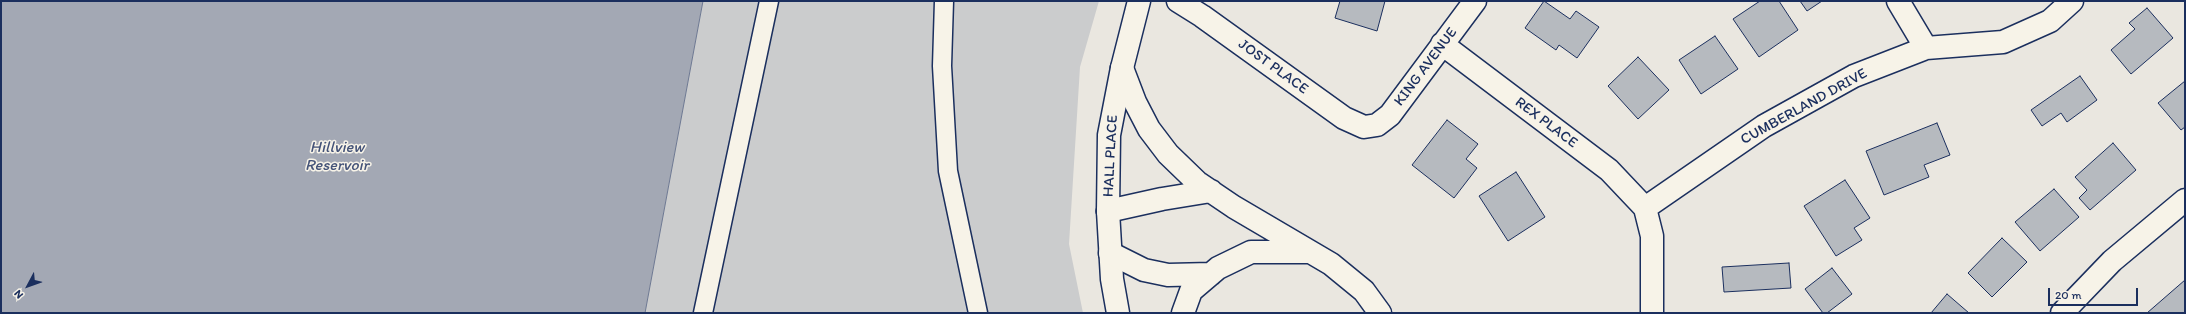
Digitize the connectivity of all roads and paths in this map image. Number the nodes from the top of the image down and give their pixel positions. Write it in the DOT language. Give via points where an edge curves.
graph roads {
  1 [pos="769,1"];
  2 [pos="944,1"];
  3 [pos="1139,1"];
  4 [pos="1178,1"];
  5 [pos="1475,1"];
  6 [pos="1898,1"];
  7 [pos="2072,1"];
  8 [pos="1442,44"];
  9 [pos="1926,48"];
  10 [pos="1122,68"];
  11 [pos="1371,126"];
  12 [pos="1211,191"];
  13 [pos="2185,200"];
  14 [pos="1645,208"];
  15 [pos="1108,211"];
  16 [pos="1308,252"];
  17 [pos="1110,253"];
  18 [pos="1211,274"];
  19 [pos="703,313"];
  20 [pos="978,313"];
  21 [pos="1118,313"];
  22 [pos="1183,313"];
  23 [pos="1380,313"];
  24 [pos="1652,313"];
  25 [pos="2062,313"];
  1 -- 19 [label="lane"];
  2 -- 20 [label="lane" via="942,66 948,171"];
  3 -- 10 [label="street, HALL PLACE"];
  4 -- 11 [label="street, JOST PLACE" via="1344,118 1358,125"];
  5 -- 8 [label="street, KING AVENUE"];
  6 -- 9 [label="street"];
  7 -- 9 [label="street, CUMBERLAND DRIVE" via="2050,21 2003,42"];
  8 -- 11 [label="street, KING AVENUE" via="1395,108 1384,120"];
  8 -- 14 [label="street, REX PLACE" via="1609,170"];
  9 -- 14 [label="street, CUMBERLAND DRIVE" via="1854,76 1764,126"];
  10 -- 12 [label="street" via="1135,102 1168,154 1197,182"];
  10 -- 15 [label="street, HALL PLACE" via="1109,135"];
  12 -- 15 [label="street"];
  12 -- 16 [label="street"];
  13 -- 25 [label="street" via="2112,261"];
  14 -- 24 [label="street" via="1652,236"];
  15 -- 17 [label="street, HALL PLACE"];
  16 -- 18 [label="street" via="1251,252"];
  16 -- 23 [label="street" via="1331,264 1364,291"];
  17 -- 18 [label="street" via="1144,270 1168,275"];
  17 -- 21 [label="street, HALL PLACE"];
  18 -- 22 [label="street" via="1191,291"];
}
